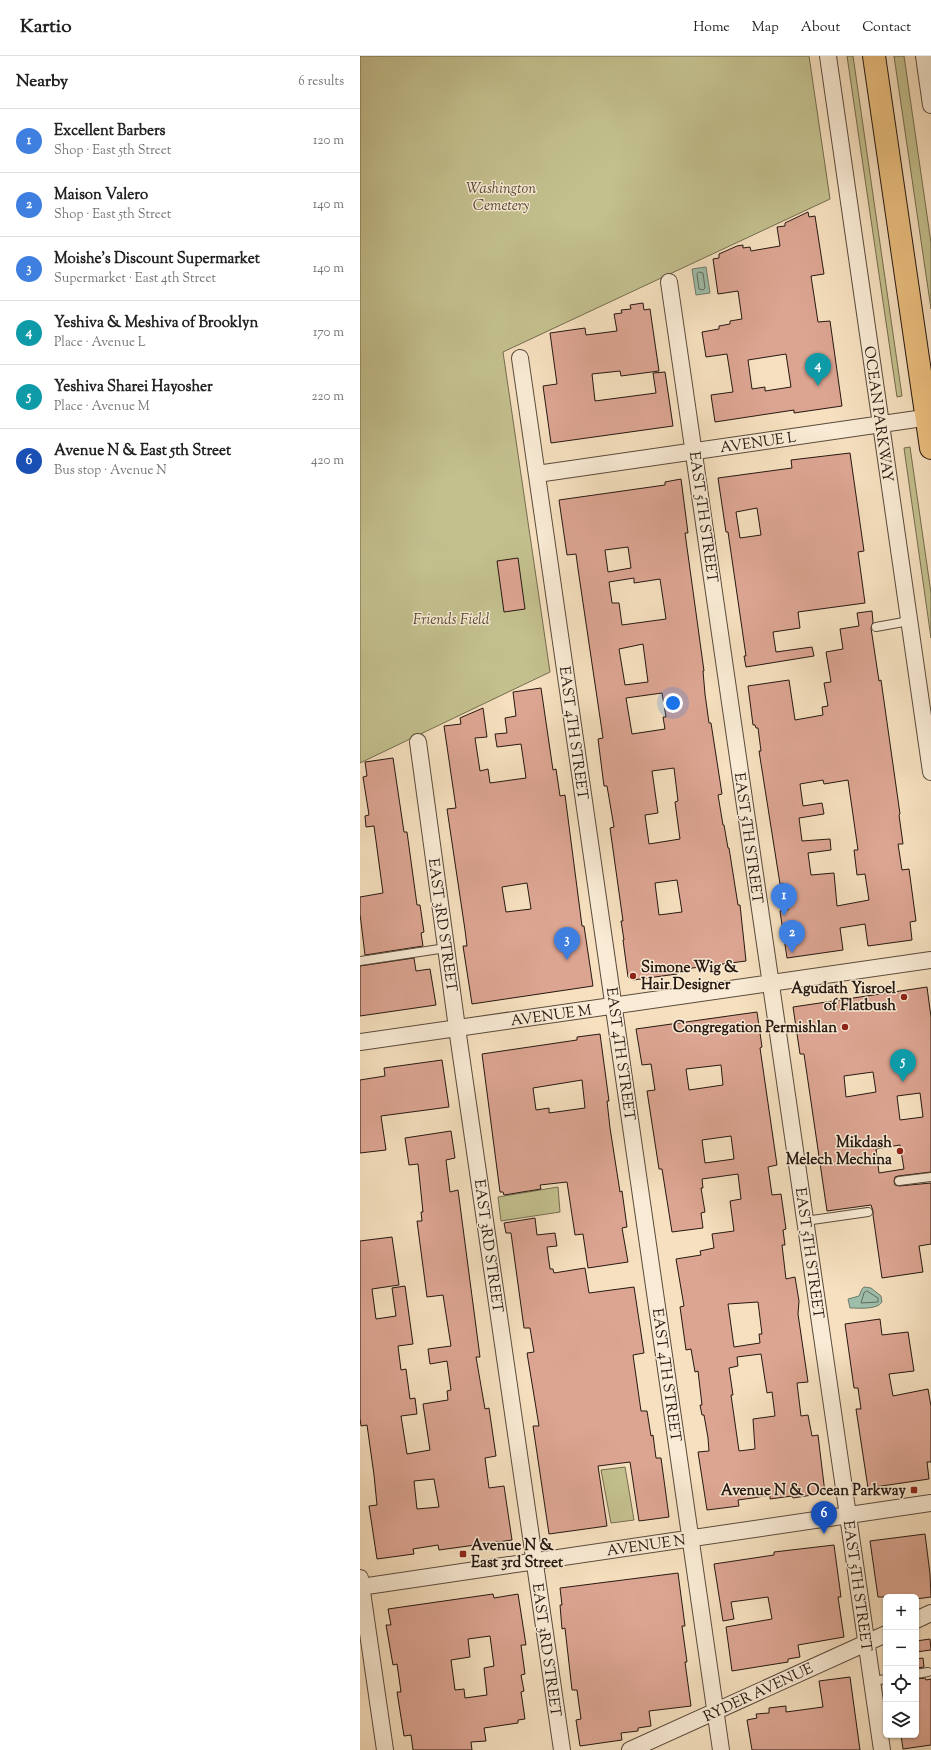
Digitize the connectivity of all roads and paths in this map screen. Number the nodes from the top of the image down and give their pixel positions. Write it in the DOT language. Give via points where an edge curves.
graph roads {
  1 [pos="828,56"];
  2 [pos="874,56"];
  3 [pos="924,56"];
  4 [pos="931,105"];
  5 [pos="669,282"];
  6 [pos="520,358"];
  7 [pos="929,418"];
  8 [pos="881,425"];
  9 [pos="931,448"];
  10 [pos="694,451"];
  11 [pos="537,474"];
  12 [pos="909,621"];
  13 [pos="876,627"];
  14 [pos="418,742"];
  15 [pos="931,772"];
  16 [pos="446,948"];
  17 [pos="931,960"];
  18 [pos="360,961"];
  19 [pos="770,982"];
  20 [pos="614,1006"];
  21 [pos="457,1028"];
  22 [pos="360,1042"];
  23 [pos="931,1177"];
  24 [pos="899,1182"];
  25 [pos="868,1212"];
  26 [pos="805,1221"];
  27 [pos="931,1503"];
  28 [pos="848,1516"];
  29 [pos="691,1539"];
  30 [pos="534,1562"];
  31 [pos="360,1584"];
  32 [pos="931,1613"];
  33 [pos="919,1619"];
  34 [pos="883,1635"];
  35 [pos="867,1643"];
  36 [pos="928,1672"];
  37 [pos="919,1674"];
  38 [pos="879,1680"];
  39 [pos="716,1712"];
  40 [pos="385,1750"];
  41 [pos="562,1750"];
  42 [pos="630,1750"];
  43 [pos="721,1750"];
  44 [pos="882,1750"];
  1 -- 8 [label="street, OCEAN PARKWAY"];
  2 -- 7 [label="main road"];
  3 -- 4 [label="street"];
  5 -- 10 [label="street, EAST 5TH STREET"];
  6 -- 11 [label="street, EAST 4TH STREET"];
  7 -- 8 [label="street, AVENUE L"];
  7 -- 9 [label="main road"];
  8 -- 10 [label="street, AVENUE L"];
  8 -- 12 [label="street, OCEAN PARKWAY"];
  10 -- 11 [label="street, AVENUE L"];
  10 -- 19 [label="street, EAST 5TH STREET"];
  11 -- 20 [label="street, EAST 4TH STREET"];
  12 -- 13 [label="lane"];
  12 -- 15 [label="street, OCEAN PARKWAY"];
  14 -- 16 [label="street, EAST 3RD STREET"];
  16 -- 18 [label="lane"];
  16 -- 21 [label="street, EAST 3RD STREET"];
  17 -- 19 [label="street, AVENUE M"];
  19 -- 20 [label="street, AVENUE M"];
  19 -- 26 [label="street, EAST 5TH STREET"];
  20 -- 21 [label="street, AVENUE M"];
  20 -- 29 [label="street, EAST 4TH STREET"];
  21 -- 22 [label="street, AVENUE M"];
  21 -- 30 [label="street, EAST 3RD STREET"];
  23 -- 24 [label="lane"];
  25 -- 26 [label="lane"];
  26 -- 28 [label="street, EAST 5TH STREET"];
  27 -- 28 [label="street, AVENUE N"];
  28 -- 29 [label="street, AVENUE N"];
  28 -- 35 [label="street, EAST 5TH STREET"];
  29 -- 30 [label="street, AVENUE N"];
  29 -- 39 [label="street, EAST 4TH STREET"];
  30 -- 31 [label="street, AVENUE N"];
  30 -- 41 [label="street, EAST 3RD STREET"];
  31 -- 40 [label="street"];
  32 -- 33 [label="street"];
  34 -- 35 [label="street, RYDER AVENUE"];
  35 -- 38 [label="street, EAST 5TH STREET"];
  35 -- 39 [label="street, RYDER AVENUE"];
  36 -- 37 [label="lane"];
  38 -- 44 [label="street, EAST 5TH STREET"];
  39 -- 42 [label="street, RYDER AVENUE"];
  39 -- 43 [label="street, EAST 4TH STREET"];
}
